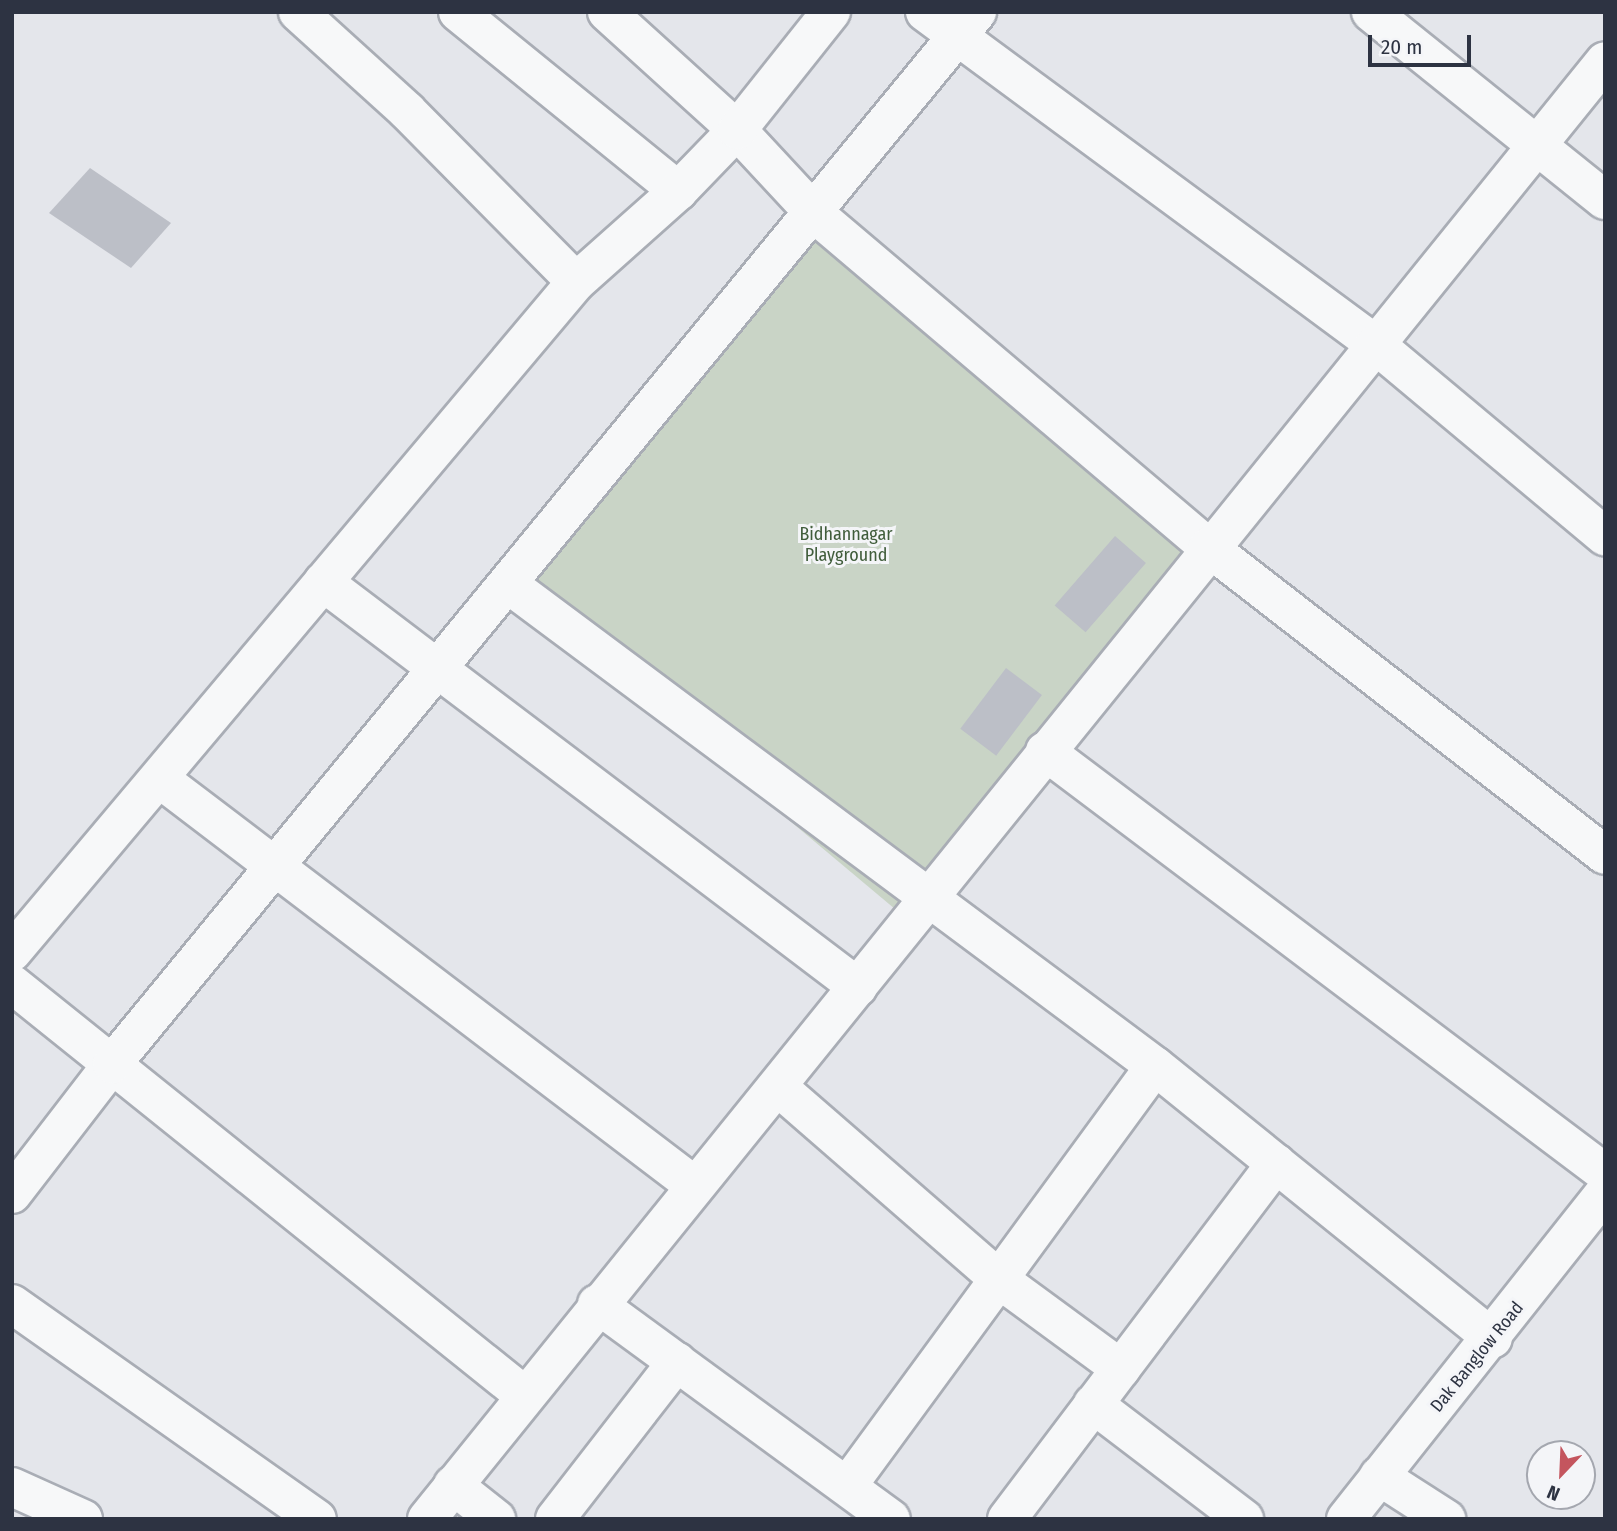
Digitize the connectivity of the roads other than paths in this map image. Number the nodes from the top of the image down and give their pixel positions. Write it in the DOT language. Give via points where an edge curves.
graph roads {
  1 [pos="298,12"];
  2 [pos="458,12"];
  3 [pos="607,12"];
  4 [pos="831,12"];
  5 [pos="925,12"];
  6 [pos="1371,12"];
  7 [pos="968,24"];
  8 [pos="1605,61"];
  9 [pos="737,130"];
  10 [pos="1538,144"];
  11 [pos="678,191"];
  12 [pos="1605,200"];
  13 [pos="815,214"];
  14 [pos="576,282"];
  15 [pos="1375,344"];
  16 [pos="1605,536"];
  17 [pos="1208,547"];
  18 [pos="323,582"];
  19 [pos="508,584"];
  20 [pos="438,669"];
  21 [pos="1045,751"];
  22 [pos="160,779"];
  23 [pos="1605,855"];
  24 [pos="278,865"];
  25 [pos="928,897"];
  26 [pos="12,952"];
  27 [pos="12,985"];
  28 [pos="858,987"];
  29 [pos="112,1064"];
  30 [pos="1155,1066"];
  31 [pos="778,1087"];
  32 [pos="1276,1163"];
  33 [pos="1605,1173"];
  34 [pos="695,1186"];
  35 [pos="1605,1192"];
  36 [pos="12,1194"];
  37 [pos="1000,1280"];
  38 [pos="12,1304"];
  39 [pos="597,1304"];
  40 [pos="1493,1339"];
  41 [pos="677,1362"];
  42 [pos="1121,1369"];
  43 [pos="524,1395"];
  44 [pos="1093,1404"];
  45 [pos="1379,1476"];
  46 [pos="453,1485"];
  47 [pos="848,1485"];
  48 [pos="12,1487"];
  49 [pos="83,1519"];
  50 [pos="317,1519"];
  51 [pos="427,1519"];
  52 [pos="496,1519"];
  53 [pos="555,1519"];
  54 [pos="891,1519"];
  55 [pos="1007,1519"];
  56 [pos="1244,1519"];
  57 [pos="1346,1519"];
  58 [pos="1446,1519"];
  1 -- 14 [label="street" via="407,111"];
  2 -- 11 [label="street"];
  3 -- 9 [label="street"];
  4 -- 9 [label="street"];
  5 -- 7 [label="street"];
  6 -- 10 [label="street"];
  7 -- 13 [label="street"];
  7 -- 15 [label="street"];
  8 -- 10 [label="street"];
  9 -- 11 [label="street"];
  9 -- 13 [label="street"];
  10 -- 12 [label="street"];
  10 -- 15 [label="street"];
  11 -- 14 [label="street"];
  13 -- 17 [label="street"];
  13 -- 19 [label="street"];
  14 -- 18 [label="street"];
  15 -- 16 [label="street"];
  15 -- 17 [label="street"];
  17 -- 21 [label="street"];
  17 -- 23 [label="street"];
  18 -- 20 [label="street"];
  18 -- 22 [label="street"];
  19 -- 20 [label="street"];
  19 -- 25 [label="street"];
  20 -- 24 [label="street"];
  20 -- 28 [label="street"];
  21 -- 25 [label="street"];
  21 -- 33 [label="street"];
  22 -- 24 [label="street"];
  22 -- 26 [label="street"];
  24 -- 29 [label="street"];
  24 -- 34 [label="street"];
  25 -- 28 [label="street"];
  25 -- 30 [label="street"];
  27 -- 29 [label="street"];
  28 -- 31 [label="street"];
  29 -- 36 [label="street"];
  29 -- 43 [label="street"];
  30 -- 32 [label="street"];
  30 -- 37 [label="street"];
  31 -- 34 [label="street"];
  31 -- 37 [label="street"];
  32 -- 40 [label="street"];
  32 -- 42 [label="street"];
  34 -- 39 [label="street"];
  35 -- 40 [label="street, Dak Banglow Road"];
  37 -- 42 [label="street"];
  37 -- 47 [label="street"];
  38 -- 50 [label="street"];
  39 -- 41 [label="street"];
  39 -- 43 [label="street"];
  40 -- 45 [label="street, Dak Banglow Road"];
  41 -- 47 [label="street"];
  41 -- 53 [label="street"];
  42 -- 44 [label="street"];
  43 -- 46 [label="street"];
  44 -- 55 [label="street"];
  44 -- 56 [label="street"];
  45 -- 57 [label="street, Dak Banglow Road"];
  45 -- 58 [label="street"];
  46 -- 51 [label="street"];
  46 -- 52 [label="street"];
  47 -- 54 [label="street"];
  48 -- 49 [label="street"];
}
